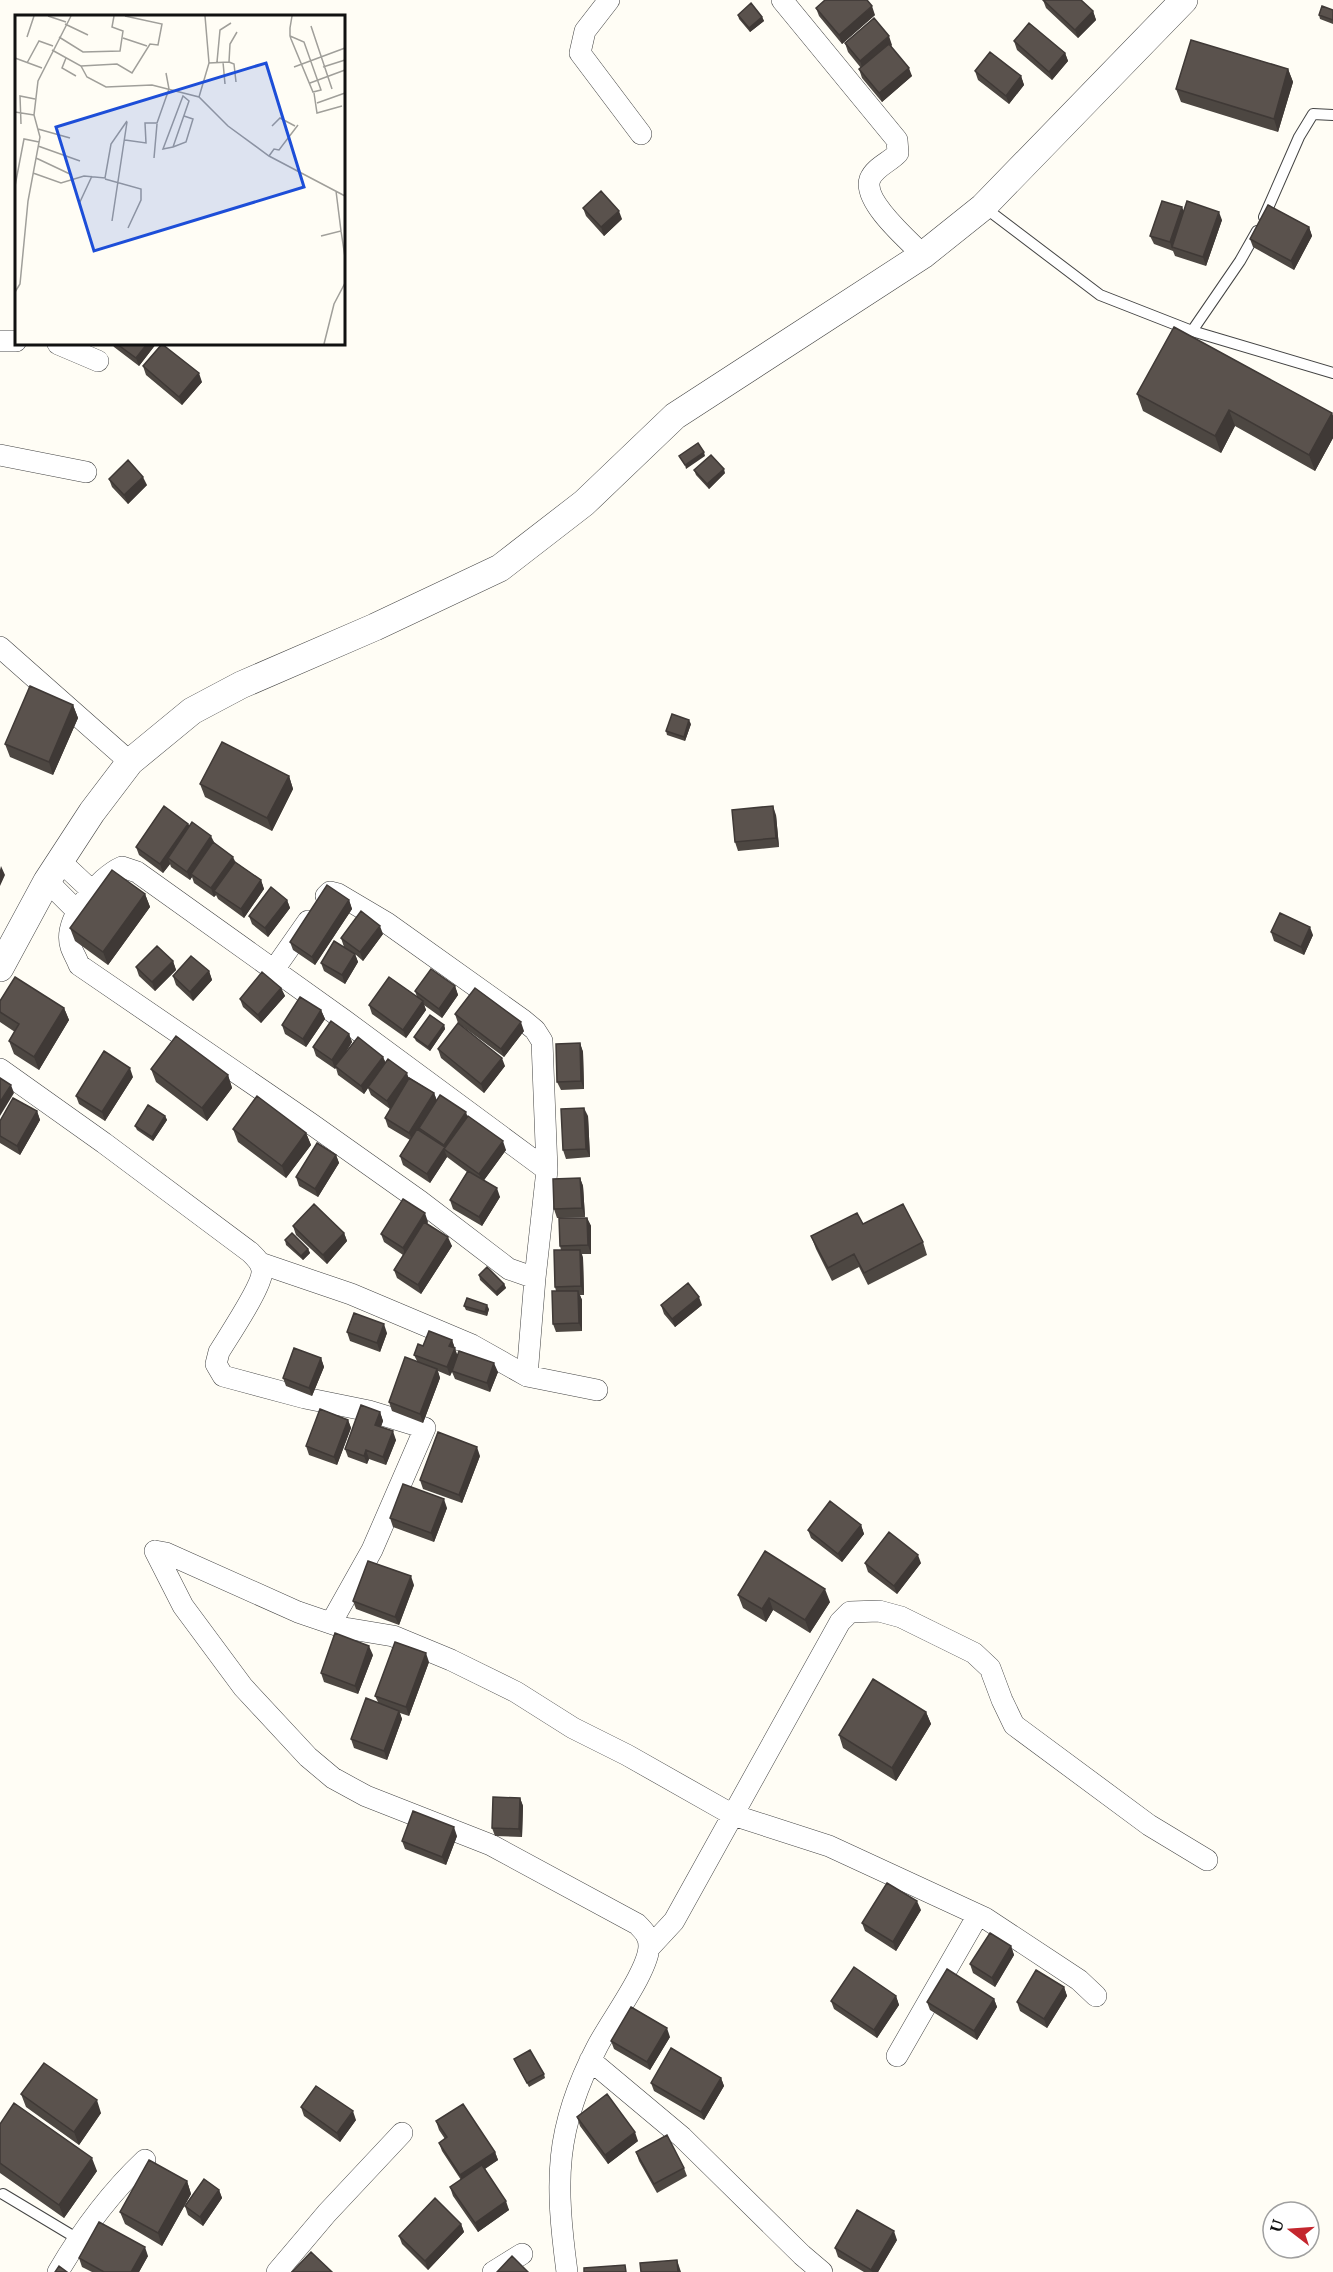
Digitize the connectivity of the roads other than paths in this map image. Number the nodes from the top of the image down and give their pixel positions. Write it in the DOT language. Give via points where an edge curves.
graph roads {
  1 [pos="609,0"];
  2 [pos="782,0"];
  3 [pos="1184,0"];
  4 [pos="1333,115"];
  5 [pos="641,134"];
  6 [pos="983,207"];
  7 [pos="923,255"];
  8 [pos="1192,331"];
  9 [pos="15,340"];
  10 [pos="0,341"];
  11 [pos="60,345"];
  12 [pos="98,361"];
  13 [pos="1333,373"];
  14 [pos="0,455"];
  15 [pos="86,472"];
  16 [pos="0,647"];
  17 [pos="130,762"];
  18 [pos="54,871"];
  19 [pos="91,890"];
  20 [pos="78,912"];
  21 [pos="0,968"];
  22 [pos="273,971"];
  23 [pos="0,1069"];
  24 [pos="546,1170"];
  25 [pos="260,1263"];
  26 [pos="535,1278"];
  27 [pos="527,1376"];
  28 [pos="597,1390"];
  29 [pos="331,1623"];
  30 [pos="733,1815"];
  31 [pos="1207,1860"];
  32 [pos="978,1915"];
  33 [pos="650,1948"];
  34 [pos="1096,1996"];
  35 [pos="897,2056"];
  36 [pos="590,2060"];
  37 [pos="402,2133"];
  38 [pos="145,2160"];
  39 [pos="3,2194"];
  40 [pos="78,2239"];
  41 [pos="522,2254"];
  42 [pos="58,2272"];
  43 [pos="277,2272"];
  44 [pos="493,2272"];
  45 [pos="567,2272"];
  46 [pos="822,2272"];
  1 -- 5 [label="street" via="585,31 580,53"];
  2 -- 7 [label="street" via="897,140 898,153 878,169 870,186 879,210"];
  3 -- 6 [label="street"];
  4 -- 8 [label="lane" via="1313,114 1264,219"];
  6 -- 7 [label="street"];
  6 -- 8 [label="lane" via="1100,295"];
  7 -- 17 [label="street" via="675,416 584,502 500,568 212,700 192,711"];
  8 -- 13 [label="lane"];
  9 -- 10 [label="street"];
  11 -- 12 [label="street"];
  14 -- 15 [label="street"];
  16 -- 17 [label="street"];
  17 -- 18 [label="street"];
  18 -- 19 [label="street"];
  18 -- 20 [label="street"];
  18 -- 21 [label="street"];
  19 -- 20 [label="street"];
  19 -- 22 [label="street" via="122,867 137,872"];
  20 -- 26 [label="street" via="70,946 80,965 420,1201 510,1269"];
  22 -- 24 [label="street"];
  22 -- 24 [label="street" via="325,896 334,893 387,923 523,1020 542,1041"];
  23 -- 25 [label="street" via="250,1251"];
  24 -- 26 [label="street"];
  25 -- 27 [label="street" via="351,1294 472,1345"];
  25 -- 29 [label="street" via="263,1273 259,1285 219,1352 216,1364 222,1376 426,1428 372,1550"];
  26 -- 27 [label="street"];
  27 -- 28 [label="street"];
  29 -- 30 [label="street" via="393,1636 460,1665 516,1692 573,1728"];
  29 -- 33 [label="street" via="155,1551 183,1606 243,1687 333,1778 366,1796 465,1834 562,1882 637,1924 647,1934"];
  30 -- 31 [label="street" via="840,1622 850,1612 879,1611 901,1617 974,1653 990,1668 1014,1725 1149,1826"];
  30 -- 32 [label="street" via="829,1846"];
  30 -- 33 [label="street" via="674,1921"];
  32 -- 34 [label="street" via="1070,1974"];
  32 -- 35 [label="street"];
  33 -- 36 [label="street" via="644,1967"];
  36 -- 45 [label="street" via="570,2109 559,2166"];
  36 -- 46 [label="street" via="682,2137"];
  37 -- 43 [label="street"];
  38 -- 40 [label="street"];
  39 -- 40 [label="lane"];
  40 -- 42 [label="street"];
  41 -- 44 [label="street"];
}
